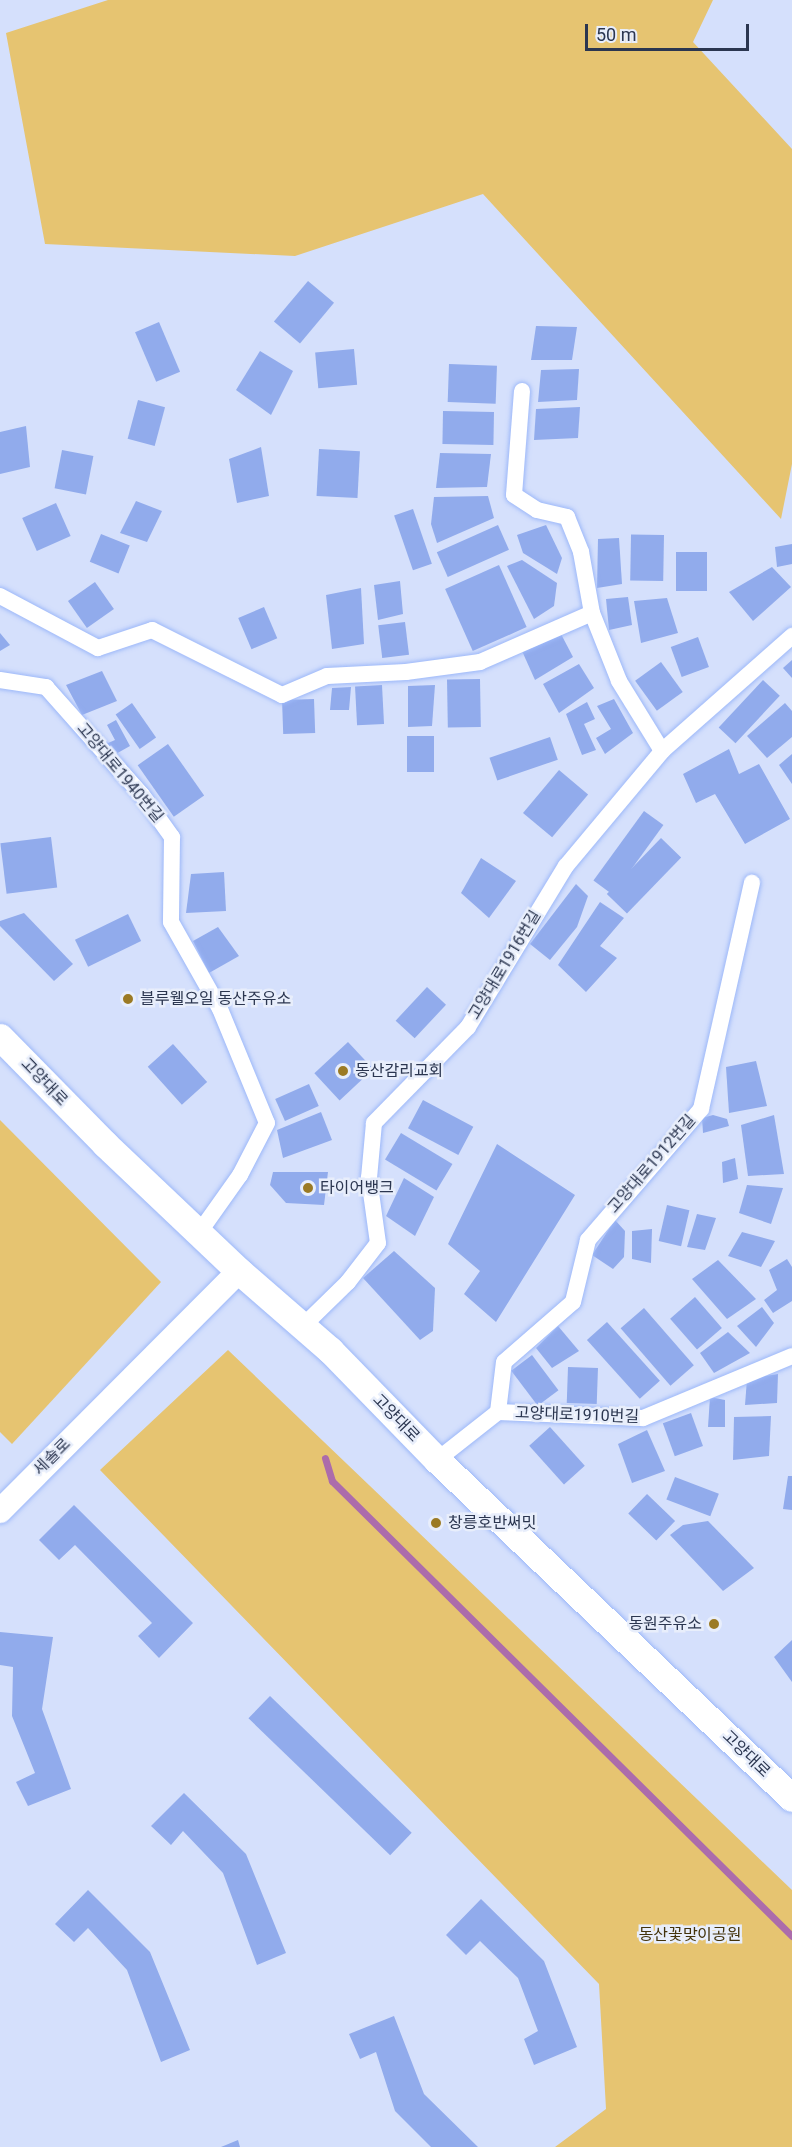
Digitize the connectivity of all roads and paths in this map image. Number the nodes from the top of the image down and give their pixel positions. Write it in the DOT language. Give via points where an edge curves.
graph roads {
  1 [pos="522,391"];
  2 [pos="0,596"];
  3 [pos="592,613"];
  4 [pos="792,636"];
  5 [pos="0,680"];
  6 [pos="662,751"];
  7 [pos="752,883"];
  8 [pos="0,1037"];
  9 [pos="199,1233"];
  10 [pos="239,1271"];
  11 [pos="303,1326"];
  12 [pos="792,1356"];
  13 [pos="498,1412"];
  14 [pos="437,1460"];
  15 [pos="0,1511"];
  16 [pos="792,1798"];
  1 -- 3 [label="street" via="514,495 537,510 567,517 581,552"];
  2 -- 3 [label="street" via="98,648 152,630 282,695 327,676 406,672 480,662"];
  3 -- 6 [label="street" via="619,681"];
  4 -- 6 [label="street, 고양대로1916번길"];
  5 -- 9 [label="street, 고양대로1940번길" via="46,687 142,795 172,837 171,922 220,1009 267,1123 240,1174"];
  6 -- 11 [label="street, 고양대로1916번길" via="566,866 468,1027 374,1123 369,1178 378,1243 348,1282"];
  7 -- 13 [label="street, 고양대로1912번길" via="700,1109 588,1240 573,1302 504,1362"];
  8 -- 9 [label="main road, 고양대로"];
  9 -- 10 [label="main road, 고양대로"];
  10 -- 11 [label="main road, 고양대로"];
  10 -- 15 [label="street, 세솔로"];
  11 -- 14 [label="main road, 고양대로"];
  12 -- 13 [label="street, 고양대로1910번길" via="643,1418"];
  13 -- 14 [label="street, 고양대로1910번길"];
  14 -- 16 [label="main road, 고양대로"];
}
